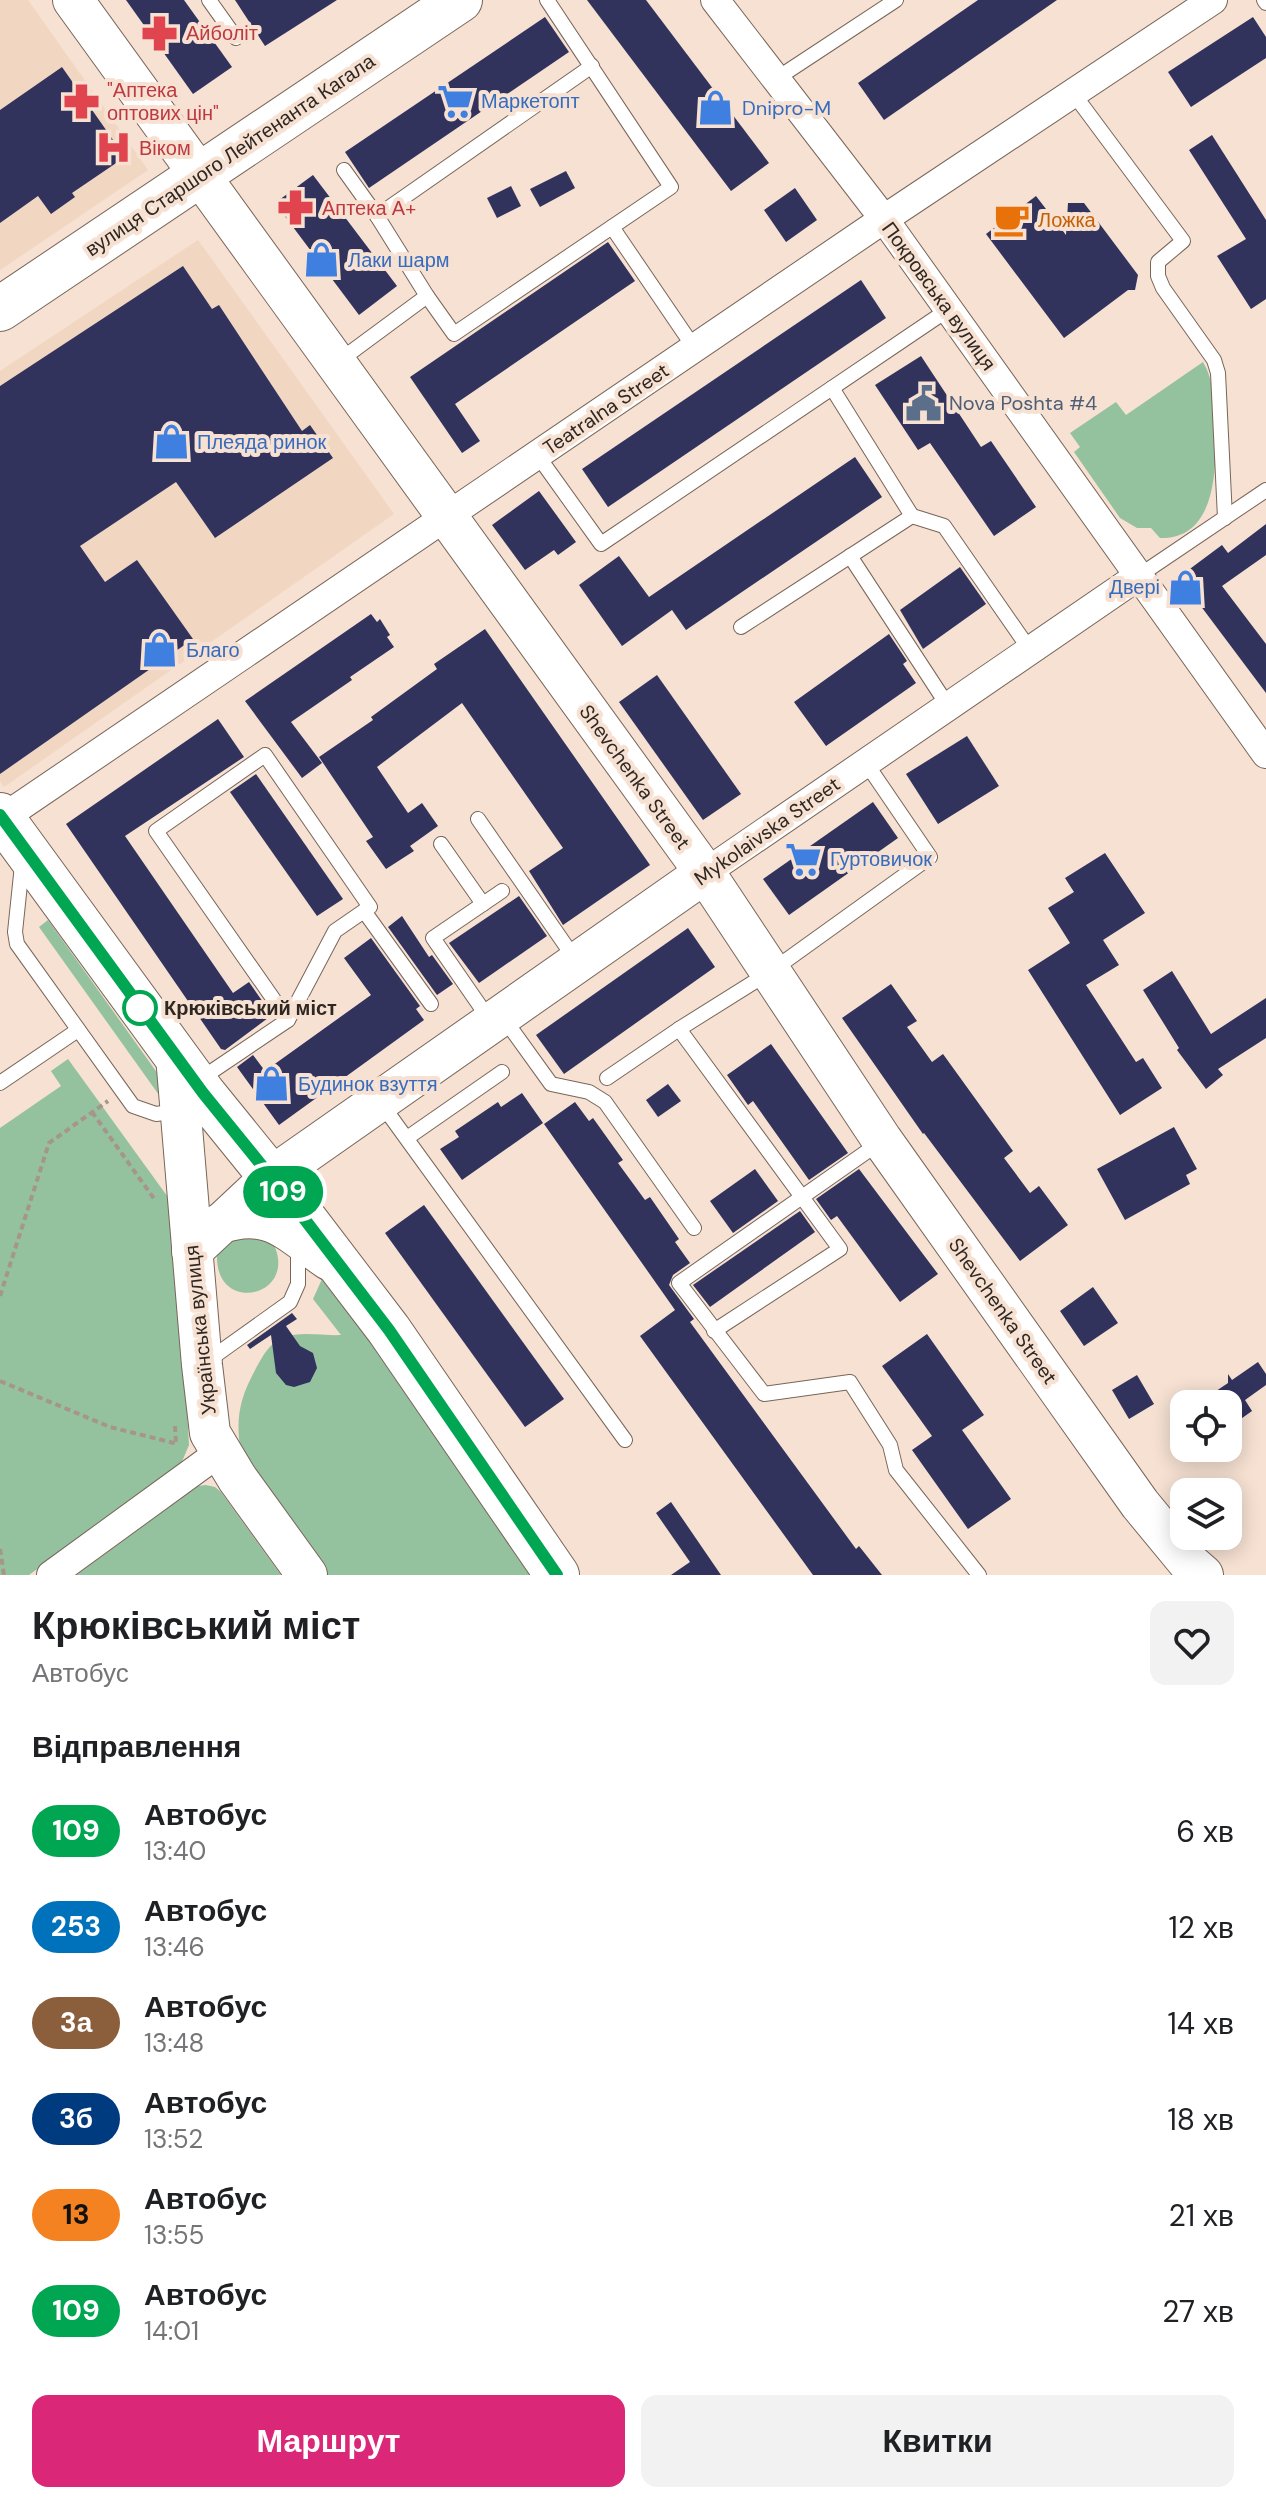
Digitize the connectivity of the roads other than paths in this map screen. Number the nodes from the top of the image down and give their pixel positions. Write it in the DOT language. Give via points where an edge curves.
graph roads {
  1 [pos="73,0"];
  2 [pos="460,0"];
  3 [pos="547,0"];
  4 [pos="715,0"];
  5 [pos="896,0"];
  6 [pos="1213,0"];
  7 [pos="213,1"];
  8 [pos="236,38"];
  9 [pos="592,66"];
  10 [pos="776,79"];
  11 [pos="1073,93"];
  12 [pos="344,170"];
  13 [pos="200,175"];
  14 [pos="377,216"];
  15 [pos="884,219"];
  16 [pos="612,227"];
  17 [pos="427,296"];
  18 [pos="0,309"];
  19 [pos="949,309"];
  20 [pos="695,349"];
  21 [pos="335,364"];
  22 [pos="832,388"];
  23 [pos="538,456"];
  24 [pos="1266,490"];
  25 [pos="912,516"];
  26 [pos="446,518"];
  27 [pos="1225,518"];
  28 [pos="850,556"];
  29 [pos="1140,575"];
  30 [pos="741,627"];
  31 [pos="1030,650"];
  32 [pos="948,706"];
  33 [pos="1266,754"];
  34 [pos="866,763"];
  35 [pos="478,819"];
  36 [pos="7,826"];
  37 [pos="441,844"];
  38 [pos="705,873"];
  39 [pos="502,891"];
  40 [pos="483,904"];
  41 [pos="364,911"];
  42 [pos="578,962"];
  43 [pos="770,972"];
  44 [pos="431,1004"];
  45 [pos="497,1019"];
  46 [pos="288,1020"];
  47 [pos="679,1029"];
  48 [pos="78,1030"];
  49 [pos="502,1072"];
  50 [pos="607,1078"];
  51 [pos="0,1083"];
  52 [pos="189,1086"];
  53 [pos="380,1101"];
  54 [pos="407,1138"];
  55 [pos="882,1140"];
  56 [pos="802,1197"];
  57 [pos="287,1206"];
  58 [pos="694,1228"];
  59 [pos="205,1238"];
  60 [pos="714,1331"];
  61 [pos="202,1365"];
  62 [pos="625,1440"];
  63 [pos="220,1452"];
  64 [pos="1186,1570"];
  65 [pos="51,1575"];
  66 [pos="307,1575"];
  67 [pos="557,1575"];
  68 [pos="979,1575"];
  1 -- 13 [label="street, Shevchenka Street"];
  2 -- 13 [label="highway, вулиця Старшого Лейтенанта Кагала"];
  3 -- 9 [label="lane"];
  4 -- 10 [label="street, Покровська вулиця"];
  5 -- 10 [label="lane"];
  6 -- 11 [label="street, Teatralna Street"];
  7 -- 8 [label="lane"];
  9 -- 14 [label="lane"];
  9 -- 16 [label="lane" via="671,187"];
  10 -- 15 [label="street, Покровська вулиця"];
  11 -- 15 [label="street, Teatralna Street"];
  11 -- 27 [label="lane" via="1183,241 1158,262 1158,276 1218,373"];
  12 -- 14 [label="lane"];
  13 -- 18 [label="highway, вулиця Старшого Лейтенанта Кагала"];
  13 -- 21 [label="street, Shevchenka Street"];
  14 -- 17 [label="lane"];
  15 -- 19 [label="street, Покровська вулиця"];
  15 -- 20 [label="street, Teatralna Street"];
  16 -- 17 [label="lane" via="454,334"];
  16 -- 20 [label="lane"];
  17 -- 21 [label="lane"];
  19 -- 22 [label="lane"];
  19 -- 29 [label="street, Покровська вулиця"];
  20 -- 23 [label="street, Teatralna Street"];
  21 -- 26 [label="street, Shevchenka Street"];
  22 -- 23 [label="lane" via="601,544"];
  22 -- 25 [label="lane"];
  23 -- 26 [label="street, Teatralna Street"];
  24 -- 27 [label="lane, Mykolaivska Street"];
  25 -- 28 [label="lane"];
  25 -- 31 [label="lane" via="944,526"];
  26 -- 36 [label="street, Teatralna Street"];
  26 -- 38 [label="street, Shevchenka Street"];
  27 -- 29 [label="lane, Mykolaivska Street"];
  28 -- 30 [label="lane"];
  28 -- 32 [label="lane"];
  29 -- 31 [label="street, Mykolaivska Street"];
  29 -- 33 [label="street, Покровська вулиця"];
  31 -- 32 [label="street, Mykolaivska Street"];
  32 -- 34 [label="street, Mykolaivska Street"];
  34 -- 38 [label="street, Mykolaivska Street"];
  34 -- 43 [label="lane" via="930,857"];
  35 -- 42 [label="lane"];
  36 -- 48 [label="lane" via="17,944"];
  36 -- 52 [label="highway"];
  37 -- 40 [label="lane"];
  38 -- 42 [label="street, Mykolaivska Street"];
  38 -- 43 [label="street, Shevchenka Street"];
  39 -- 40 [label="lane"];
  40 -- 45 [label="lane" via="433,938"];
  41 -- 44 [label="lane"];
  41 -- 46 [label="lane" via="335,931"];
  41 -- 46 [label="lane" via="370,907 265,755 156,831"];
  42 -- 45 [label="street, Mykolaivska Street"];
  43 -- 47 [label="lane"];
  43 -- 55 [label="street, Shevchenka Street"];
  45 -- 53 [label="street, Mykolaivska Street"];
  45 -- 58 [label="lane" via="551,1084 589,1092 605,1102"];
  46 -- 52 [label="lane"];
  47 -- 50 [label="lane"];
  47 -- 56 [label="lane"];
  48 -- 51 [label="lane"];
  48 -- 52 [label="lane" via="133,1106 156,1114"];
  49 -- 54 [label="lane"];
  52 -- 57 [label="highway"];
  52 -- 59 [label="street, Українська вулиця"];
  53 -- 54 [label="lane"];
  53 -- 57 [label="street, Mykolaivska Street"];
  54 -- 62 [label="lane"];
  55 -- 56 [label="lane"];
  55 -- 64 [label="street, Shevchenka Street"];
  56 -- 60 [label="lane" via="679,1283"];
  56 -- 60 [label="lane" via="840,1249"];
  57 -- 59 [label="street, Mykolaivska Street"];
  57 -- 59 [label="street" via="269,1220 241,1217"];
  57 -- 61 [label="lane" via="300,1264 290,1302"];
  57 -- 67 [label="highway" via="389,1330"];
  59 -- 61 [label="street, Українська вулиця"];
  60 -- 68 [label="lane" via="764,1394 850,1382 890,1445 896,1470"];
  61 -- 63 [label="street, Українська вулиця" via="210,1433"];
  63 -- 65 [label="street"];
  63 -- 66 [label="street, Українська вулиця"];
}
